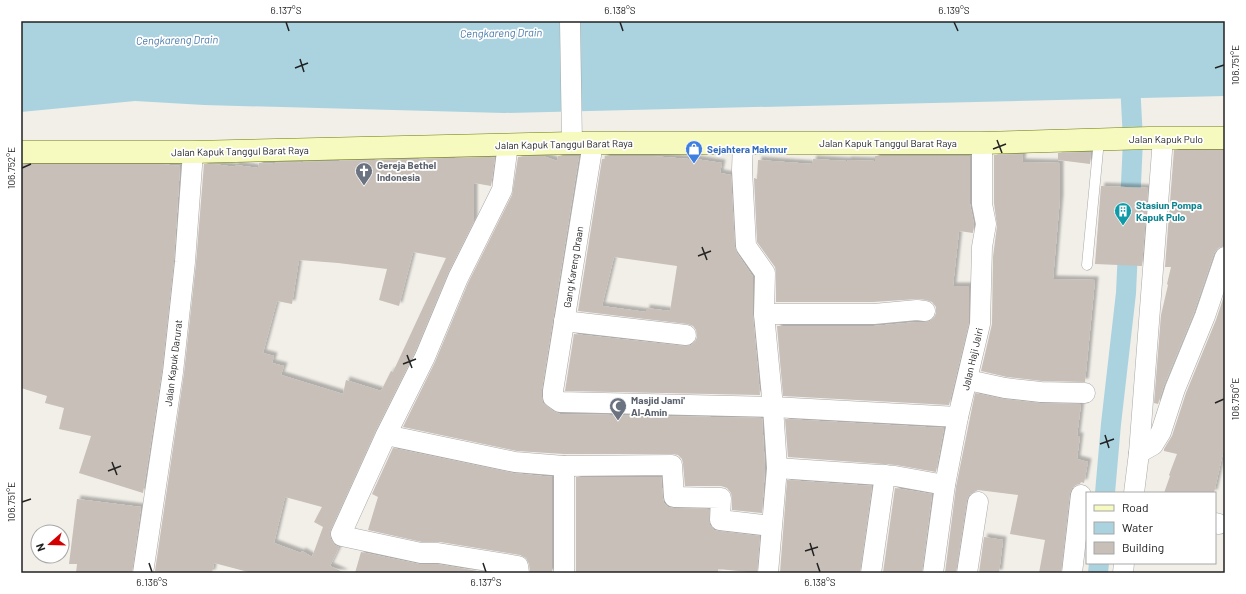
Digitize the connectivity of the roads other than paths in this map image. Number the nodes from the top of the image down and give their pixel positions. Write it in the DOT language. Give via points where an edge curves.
graph roads {
  1 [pos="570,21"];
  2 [pos="579,137"];
  3 [pos="1156,138"];
  4 [pos="1225,138"];
  5 [pos="1103,140"];
  6 [pos="743,143"];
  7 [pos="982,143"];
  8 [pos="508,144"];
  9 [pos="21,152"];
  10 [pos="193,152"];
  11 [pos="1225,257"];
  12 [pos="1087,265"];
  13 [pos="925,310"];
  14 [pos="764,314"];
  15 [pos="564,320"];
  16 [pos="686,335"];
  17 [pos="968,380"];
  18 [pos="1085,393"];
  19 [pos="773,407"];
  20 [pos="958,417"];
  21 [pos="386,435"];
  22 [pos="1139,453"];
  23 [pos="564,466"];
  24 [pos="777,468"];
  25 [pos="885,476"];
  26 [pos="945,485"];
  27 [pos="1135,492"];
  28 [pos="1081,496"];
  29 [pos="978,502"];
  30 [pos="771,526"];
  31 [pos="143,573"];
  32 [pos="519,573"];
  33 [pos="564,573"];
  34 [pos="768,573"];
  35 [pos="871,573"];
  36 [pos="933,573"];
  37 [pos="967,573"];
  38 [pos="1072,573"];
  1 -- 2 [label="street, Gang Kareng Draan"];
  2 -- 6 [label="main road, Jalan Kapuk Tanggul Barat Raya"];
  2 -- 8 [label="main road, Jalan Kapuk Tanggul Barat Raya"];
  2 -- 15 [label="street, Gang Kareng Draan"];
  3 -- 4 [label="main road, Jalan Kapuk Pulo"];
  3 -- 5 [label="main road, Jalan Kapuk Pulo"];
  3 -- 22 [label="street"];
  5 -- 7 [label="main road, Jalan Kapuk Tanggul Barat Raya"];
  5 -- 12 [label="lane"];
  6 -- 7 [label="main road, Jalan Kapuk Tanggul Barat Raya"];
  6 -- 14 [label="street" via="746,246 765,273"];
  7 -- 17 [label="street, Jalan Haji Jairi" via="982,204 986,224 982,247 980,324"];
  8 -- 10 [label="main road, Jalan Kapuk Tanggul Barat Raya"];
  8 -- 21 [label="street" via="502,190 458,278 425,357"];
  9 -- 10 [label="main road, Jalan Kapuk Tanggul Barat Raya"];
  10 -- 31 [label="street, Jalan Kapuk Darurat" via="173,372"];
  11 -- 22 [label="street" via="1161,432 1153,444"];
  13 -- 14 [label="street" via="874,314"];
  14 -- 19 [label="street"];
  15 -- 16 [label="street"];
  15 -- 19 [label="street, Gang Kareng Draan" via="553,391 553,397 560,402"];
  17 -- 18 [label="street" via="1005,388"];
  17 -- 20 [label="street, Jalan Haji Jairi"];
  19 -- 20 [label="street"];
  19 -- 24 [label="street"];
  20 -- 26 [label="street, Jalan Haji Jairi"];
  21 -- 23 [label="street" via="515,462"];
  21 -- 32 [label="street" via="342,536 421,553 438,553 518,566"];
  22 -- 27 [label="street"];
  23 -- 30 [label="street" via="672,465 674,497 721,498 720,520"];
  23 -- 33 [label="street"];
  24 -- 25 [label="street"];
  24 -- 30 [label="street"];
  25 -- 26 [label="street"];
  25 -- 35 [label="street"];
  26 -- 36 [label="street, Jalan Haji Jairi"];
  28 -- 38 [label="street"];
  29 -- 37 [label="street"];
  30 -- 34 [label="street"];
}
